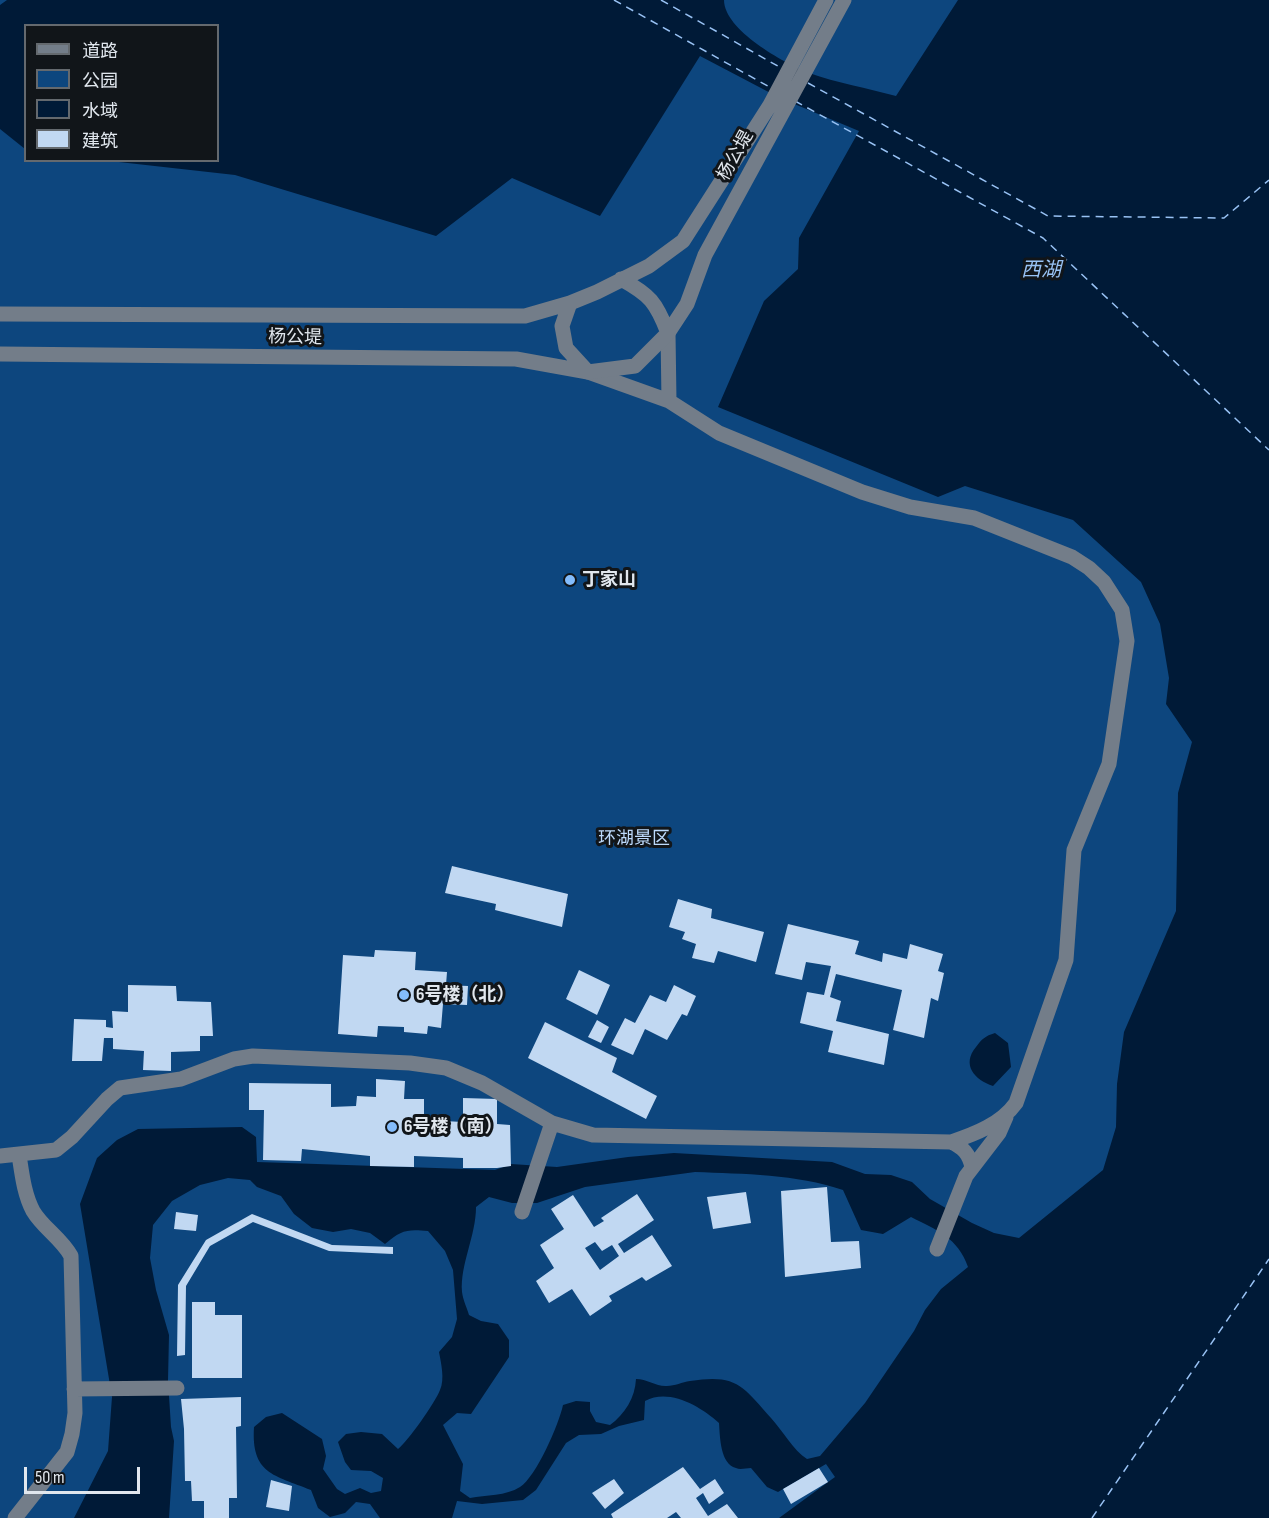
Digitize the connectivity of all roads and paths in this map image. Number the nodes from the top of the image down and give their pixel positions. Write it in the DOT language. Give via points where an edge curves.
graph roads {
  1 [pos="825,0"];
  2 [pos="844,0"];
  3 [pos="805,55"];
  4 [pos="776,110"];
  5 [pos="621,279"];
  6 [pos="570,303"];
  7 [pos="0,314"];
  8 [pos="668,333"];
  9 [pos="0,354"];
  10 [pos="588,372"];
  11 [pos="669,401"];
  12 [pos="1006,1117"];
  13 [pos="552,1123"];
  14 [pos="951,1142"];
  15 [pos="19,1155"];
  16 [pos="0,1156"];
  17 [pos="969,1172"];
  18 [pos="522,1212"];
  19 [pos="937,1249"];
  20 [pos="74,1389"];
  21 [pos="177,1389"];
  22 [pos="15,1518"];
  1 -- 3 [label="street, 杨公堤"];
  2 -- 3 [label="street, 杨公堤"];
  3 -- 4 [label="street, 杨公堤"];
  4 -- 5 [label="street, 杨公堤" via="683,241 650,266"];
  4 -- 8 [label="street, 杨公堤" via="705,255 687,304"];
  5 -- 6 [label="street, 杨公堤"];
  5 -- 8 [label="street" via="640,289 658,308"];
  6 -- 7 [label="street, 杨公堤" via="525,316"];
  6 -- 10 [label="street" via="562,326 566,348"];
  8 -- 10 [label="street, 杨公堤" via="635,366"];
  8 -- 11 [label="street"];
  9 -- 10 [label="street, 杨公堤" via="516,359"];
  10 -- 11 [label="street"];
  11 -- 12 [label="street" via="719,433 862,492 910,507 974,518 1072,557 1104,582 1122,610 1127,641 1109,764 1074,850 1066,960 1016,1103"];
  12 -- 14 [label="street"];
  12 -- 17 [label="street" via="985,1154"];
  13 -- 14 [label="street" via="593,1135"];
  13 -- 15 [label="street" via="482,1083 446,1068 253,1056 181,1079 120,1088 56,1150"];
  13 -- 18 [label="street"];
  14 -- 17 [label="street" via="966,1152"];
  15 -- 16 [label="street"];
  15 -- 20 [label="street" via="34,1213 64,1244 70,1256"];
  17 -- 19 [label="street"];
  20 -- 21 [label="street"];
  20 -- 22 [label="street" via="75,1413 67,1452"];
}
